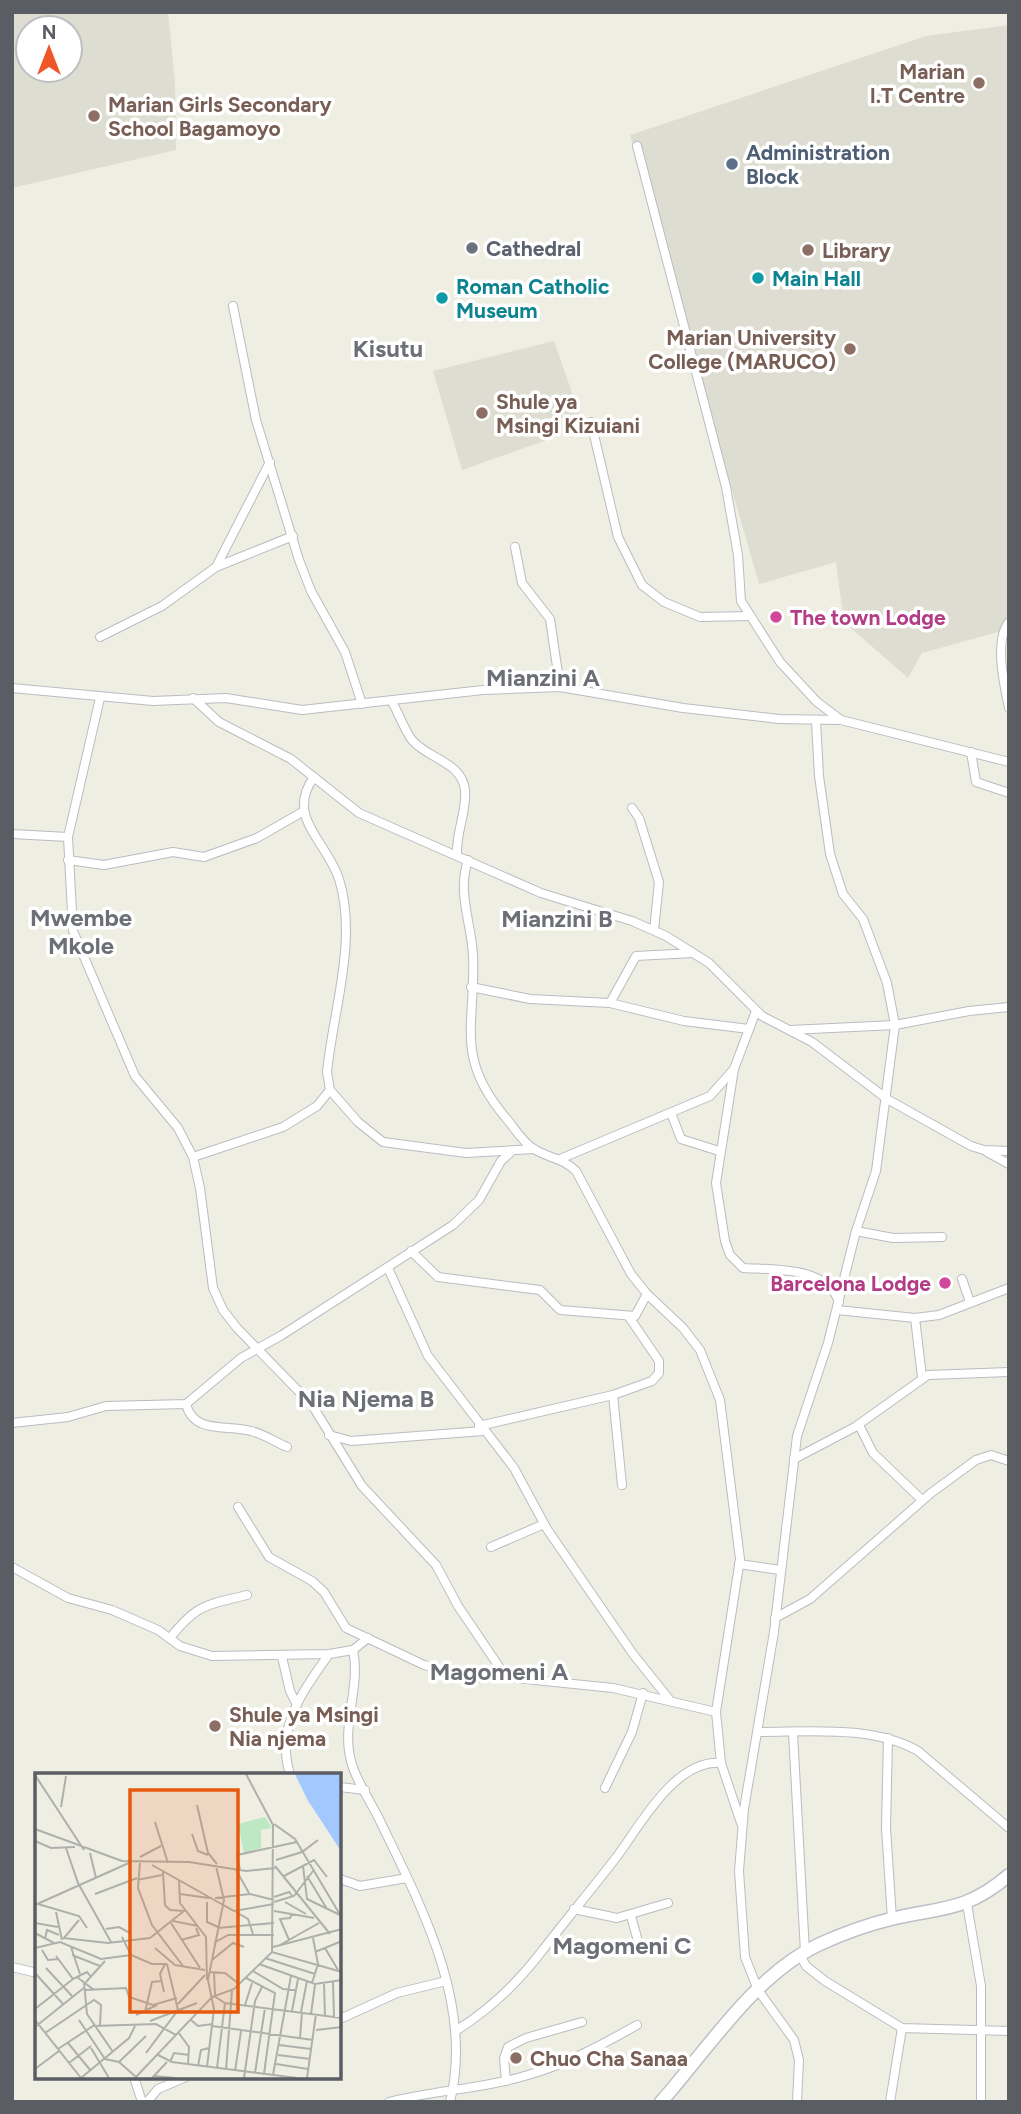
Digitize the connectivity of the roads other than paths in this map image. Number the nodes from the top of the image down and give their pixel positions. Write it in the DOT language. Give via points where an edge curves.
graph roads {
  1 [pos="637,146"];
  2 [pos="233,306"];
  3 [pos="591,422"];
  4 [pos="270,462"];
  5 [pos="293,536"];
  6 [pos="515,547"];
  7 [pos="216,567"];
  8 [pos="750,616"];
  9 [pos="1009,622"];
  10 [pos="100,637"];
  11 [pos="560,687"];
  12 [pos="12,688"];
  13 [pos="100,698"];
  14 [pos="193,698"];
  15 [pos="392,702"];
  16 [pos="362,704"];
  17 [pos="1009,708"];
  18 [pos="841,720"];
  19 [pos="816,721"];
  20 [pos="971,752"];
  21 [pos="1009,762"];
  22 [pos="314,777"];
  23 [pos="1009,793"];
  24 [pos="632,808"];
  25 [pos="303,811"];
  26 [pos="12,834"];
  27 [pos="68,838"];
  28 [pos="457,854"];
  29 [pos="468,859"];
  30 [pos="68,860"];
  31 [pos="654,930"];
  32 [pos="693,953"];
  33 [pos="471,987"];
  34 [pos="610,1003"];
  35 [pos="1009,1007"];
  36 [pos="756,1011"];
  37 [pos="895,1026"];
  38 [pos="750,1030"];
  39 [pos="790,1030"];
  40 [pos="734,1069"];
  41 [pos="330,1090"];
  42 [pos="887,1099"];
  43 [pos="671,1113"];
  44 [pos="534,1149"];
  45 [pos="984,1150"];
  46 [pos="719,1151"];
  47 [pos="1009,1152"];
  48 [pos="510,1153"];
  49 [pos="193,1157"];
  50 [pos="560,1159"];
  51 [pos="1009,1164"];
  52 [pos="856,1231"];
  53 [pos="942,1237"];
  54 [pos="411,1251"];
  55 [pos="388,1268"];
  56 [pos="962,1279"];
  57 [pos="1009,1288"];
  58 [pos="647,1294"];
  59 [pos="971,1302"];
  60 [pos="838,1306"];
  61 [pos="629,1317"];
  62 [pos="915,1318"];
  63 [pos="256,1349"];
  64 [pos="1009,1372"];
  65 [pos="922,1377"];
  66 [pos="613,1395"];
  67 [pos="186,1404"];
  68 [pos="12,1423"];
  69 [pos="859,1425"];
  70 [pos="481,1429"];
  71 [pos="329,1435"];
  72 [pos="287,1447"];
  73 [pos="794,1459"];
  74 [pos="1009,1461"];
  75 [pos="622,1485"];
  76 [pos="922,1500"];
  77 [pos="238,1507"];
  78 [pos="544,1524"];
  79 [pos="491,1548"];
  80 [pos="739,1564"];
  81 [pos="12,1567"];
  82 [pos="779,1570"];
  83 [pos="247,1595"];
  84 [pos="775,1618"];
  85 [pos="170,1638"];
  86 [pos="368,1638"];
  87 [pos="354,1650"];
  88 [pos="329,1654"];
  89 [pos="282,1657"];
  90 [pos="506,1677"];
  91 [pos="643,1693"];
  92 [pos="669,1699"];
  93 [pos="296,1703"];
  94 [pos="716,1713"];
  95 [pos="758,1732"];
  96 [pos="793,1733"];
  97 [pos="888,1738"];
  98 [pos="721,1763"];
  99 [pos="290,1773"];
  100 [pos="341,1787"];
  101 [pos="605,1787"];
  102 [pos="365,1790"];
  103 [pos="743,1827"];
  104 [pos="1009,1828"];
  105 [pos="1009,1875"];
  106 [pos="408,1878"];
  107 [pos="341,1880"];
  108 [pos="668,1903"];
  109 [pos="967,1904"];
  110 [pos="574,1909"];
  111 [pos="631,1916"];
  112 [pos="892,1919"];
  113 [pos="641,1952"];
  114 [pos="803,1954"];
  115 [pos="12,1967"];
  116 [pos="35,1973"];
  117 [pos="446,1981"];
  118 [pos="758,1990"];
  119 [pos="341,2019"];
  120 [pos="582,2022"];
  121 [pos="636,2025"];
  122 [pos="902,2028"];
  123 [pos="982,2029"];
  124 [pos="457,2030"];
  125 [pos="1009,2031"];
  126 [pos="135,2079"];
  127 [pos="181,2079"];
  128 [pos="506,2081"];
  129 [pos="454,2088"];
  130 [pos="145,2102"];
  131 [pos="389,2102"];
  132 [pos="450,2102"];
  133 [pos="661,2102"];
  134 [pos="796,2102"];
  135 [pos="891,2102"];
  136 [pos="981,2102"];
  1 -- 8 [label="street" via="726,487 738,555 738,592"];
  2 -- 4 [label="street"];
  3 -- 8 [label="street" via="618,537 642,585 664,602 701,617"];
  4 -- 5 [label="street"];
  4 -- 7 [label="street"];
  5 -- 7 [label="street"];
  5 -- 16 [label="street" via="311,591 340,642"];
  6 -- 11 [label="street" via="522,583 550,619"];
  7 -- 10 [label="street" via="162,606"];
  8 -- 18 [label="street" via="780,662"];
  9 -- 17 [label="street" via="1002,641"];
  11 -- 15 [label="street" via="483,690"];
  11 -- 19 [label="street" via="683,708"];
  12 -- 13 [label="street"];
  13 -- 14 [label="street"];
  13 -- 27 [label="street"];
  14 -- 16 [label="street" via="226,698 302,710"];
  14 -- 22 [label="street" via="219,722 291,759"];
  15 -- 16 [label="street"];
  15 -- 28 [label="street" via="411,738 462,778 465,799"];
  18 -- 19 [label="street"];
  18 -- 20 [label="street"];
  19 -- 37 [label="street" via="830,854 843,894 863,919 887,983"];
  20 -- 21 [label="street"];
  20 -- 23 [label="street" via="976,782"];
  22 -- 25 [label="street" via="303,795"];
  22 -- 28 [label="street" via="359,813"];
  24 -- 31 [label="street" via="659,882"];
  25 -- 30 [label="street" via="257,838 204,857 173,852 104,865"];
  25 -- 41 [label="street" via="339,880 343,912 344,949 327,1072"];
  26 -- 27 [label="street"];
  27 -- 30 [label="street"];
  28 -- 29 [label="street"];
  29 -- 31 [label="street" via="541,893"];
  29 -- 33 [label="street" via="463,887 473,953"];
  30 -- 49 [label="street" via="73,931 81,956 135,1076 178,1128"];
  31 -- 32 [label="street"];
  32 -- 34 [label="street" via="636,956"];
  32 -- 36 [label="street" via="728,979"];
  33 -- 34 [label="street" via="530,999"];
  33 -- 44 [label="street" via="471,1055 476,1073 494,1103"];
  34 -- 38 [label="street" via="684,1021"];
  35 -- 37 [label="street"];
  36 -- 38 [label="street"];
  36 -- 39 [label="street"];
  37 -- 39 [label="street"];
  37 -- 42 [label="street"];
  38 -- 40 [label="street"];
  39 -- 42 [label="street"];
  40 -- 43 [label="street" via="704,1101"];
  40 -- 46 [label="street"];
  41 -- 48 [label="street" via="383,1142 446,1152"];
  41 -- 49 [label="street" via="317,1106 284,1127"];
  42 -- 45 [label="street"];
  42 -- 52 [label="street" via="876,1171"];
  43 -- 46 [label="street" via="681,1139"];
  43 -- 50 [label="street"];
  44 -- 48 [label="street"];
  44 -- 50 [label="street"];
  45 -- 47 [label="street"];
  45 -- 51 [label="street"];
  46 -- 60 [label="street" via="718,1195 725,1241 735,1263 743,1268 817,1276 834,1290"];
  48 -- 54 [label="street" via="466,1215"];
  49 -- 63 [label="street" via="213,1288 223,1310"];
  50 -- 58 [label="street" via="576,1171"];
  52 -- 53 [label="street" via="893,1238"];
  52 -- 60 [label="street"];
  54 -- 55 [label="street"];
  54 -- 61 [label="street" via="438,1277 540,1290 560,1310"];
  55 -- 63 [label="street"];
  55 -- 70 [label="street" via="428,1356"];
  56 -- 59 [label="street"];
  57 -- 59 [label="street"];
  58 -- 61 [label="street" via="640,1312"];
  58 -- 80 [label="street" via="691,1337 720,1400"];
  59 -- 62 [label="street" via="939,1315"];
  60 -- 62 [label="street"];
  60 -- 73 [label="street" via="800,1419"];
  61 -- 66 [label="street" via="660,1368 652,1381"];
  62 -- 65 [label="street"];
  63 -- 67 [label="street"];
  63 -- 71 [label="street" via="312,1405"];
  64 -- 65 [label="street"];
  65 -- 69 [label="street"];
  66 -- 70 [label="street"];
  66 -- 75 [label="street"];
  67 -- 68 [label="street" via="106,1406"];
  67 -- 72 [label="street" via="191,1417 202,1424 247,1429"];
  69 -- 73 [label="street"];
  69 -- 76 [label="street" via="873,1453"];
  70 -- 71 [label="street" via="351,1441"];
  70 -- 78 [label="street" via="514,1468"];
  71 -- 90 [label="street" via="362,1486 436,1565"];
  73 -- 82 [label="street"];
  74 -- 76 [label="street" via="981,1457"];
  76 -- 84 [label="street" via="810,1599"];
  77 -- 86 [label="street" via="273,1560 312,1581 324,1592 340,1621"];
  78 -- 79 [label="street"];
  78 -- 92 [label="street"];
  80 -- 82 [label="street"];
  80 -- 94 [label="street"];
  81 -- 85 [label="street" via="68,1598 112,1610"];
  82 -- 84 [label="street"];
  83 -- 85 [label="street" via="200,1607"];
  84 -- 95 [label="street"];
  85 -- 89 [label="street" via="212,1656"];
  86 -- 87 [label="street"];
  86 -- 90 [label="street" via="442,1671 477,1678"];
  87 -- 88 [label="street"];
  87 -- 102 [label="street" via="357,1677 349,1746 355,1773"];
  88 -- 89 [label="street"];
  88 -- 93 [label="street"];
  89 -- 93 [label="street"];
  90 -- 91 [label="street"];
  91 -- 92 [label="street"];
  91 -- 101 [label="street" via="632,1732"];
  92 -- 94 [label="street"];
  93 -- 99 [label="street" via="285,1747"];
  94 -- 98 [label="street"];
  95 -- 96 [label="street"];
  95 -- 103 [label="street"];
  96 -- 97 [label="street" via="863,1732"];
  96 -- 114 [label="street"];
  97 -- 104 [label="street" via="918,1751"];
  97 -- 112 [label="street" via="886,1828"];
  98 -- 103 [label="street"];
  98 -- 110 [label="street" via="697,1767 654,1802"];
  100 -- 102 [label="street"];
  102 -- 106 [label="street"];
  103 -- 118 [label="street" via="739,1871 742,1939"];
  105 -- 109 [label="main road"];
  106 -- 107 [label="street" via="360,1886"];
  106 -- 117 [label="street"];
  108 -- 111 [label="street"];
  109 -- 112 [label="main road"];
  109 -- 123 [label="street" via="979,1962"];
  110 -- 111 [label="street" via="609,1918"];
  110 -- 124 [label="street" via="522,1974"];
  111 -- 113 [label="street"];
  112 -- 114 [label="main road" via="850,1931"];
  114 -- 118 [label="main road" via="778,1969"];
  114 -- 122 [label="street" via="806,1966 825,1981"];
  115 -- 116 [label="street"];
  117 -- 119 [label="street" via="397,1993"];
  117 -- 124 [label="street"];
  118 -- 133 [label="main road"];
  118 -- 134 [label="street" via="794,2040 799,2060"];
  120 -- 128 [label="street" via="508,2047"];
  121 -- 128 [label="street" via="559,2065"];
  122 -- 123 [label="street"];
  122 -- 135 [label="street"];
  123 -- 125 [label="street"];
  123 -- 136 [label="street"];
  124 -- 129 [label="street"];
  126 -- 130 [label="street"];
  127 -- 130 [label="street" via="158,2089"];
  128 -- 129 [label="street"];
  129 -- 131 [label="street"];
  129 -- 132 [label="street"];
}
